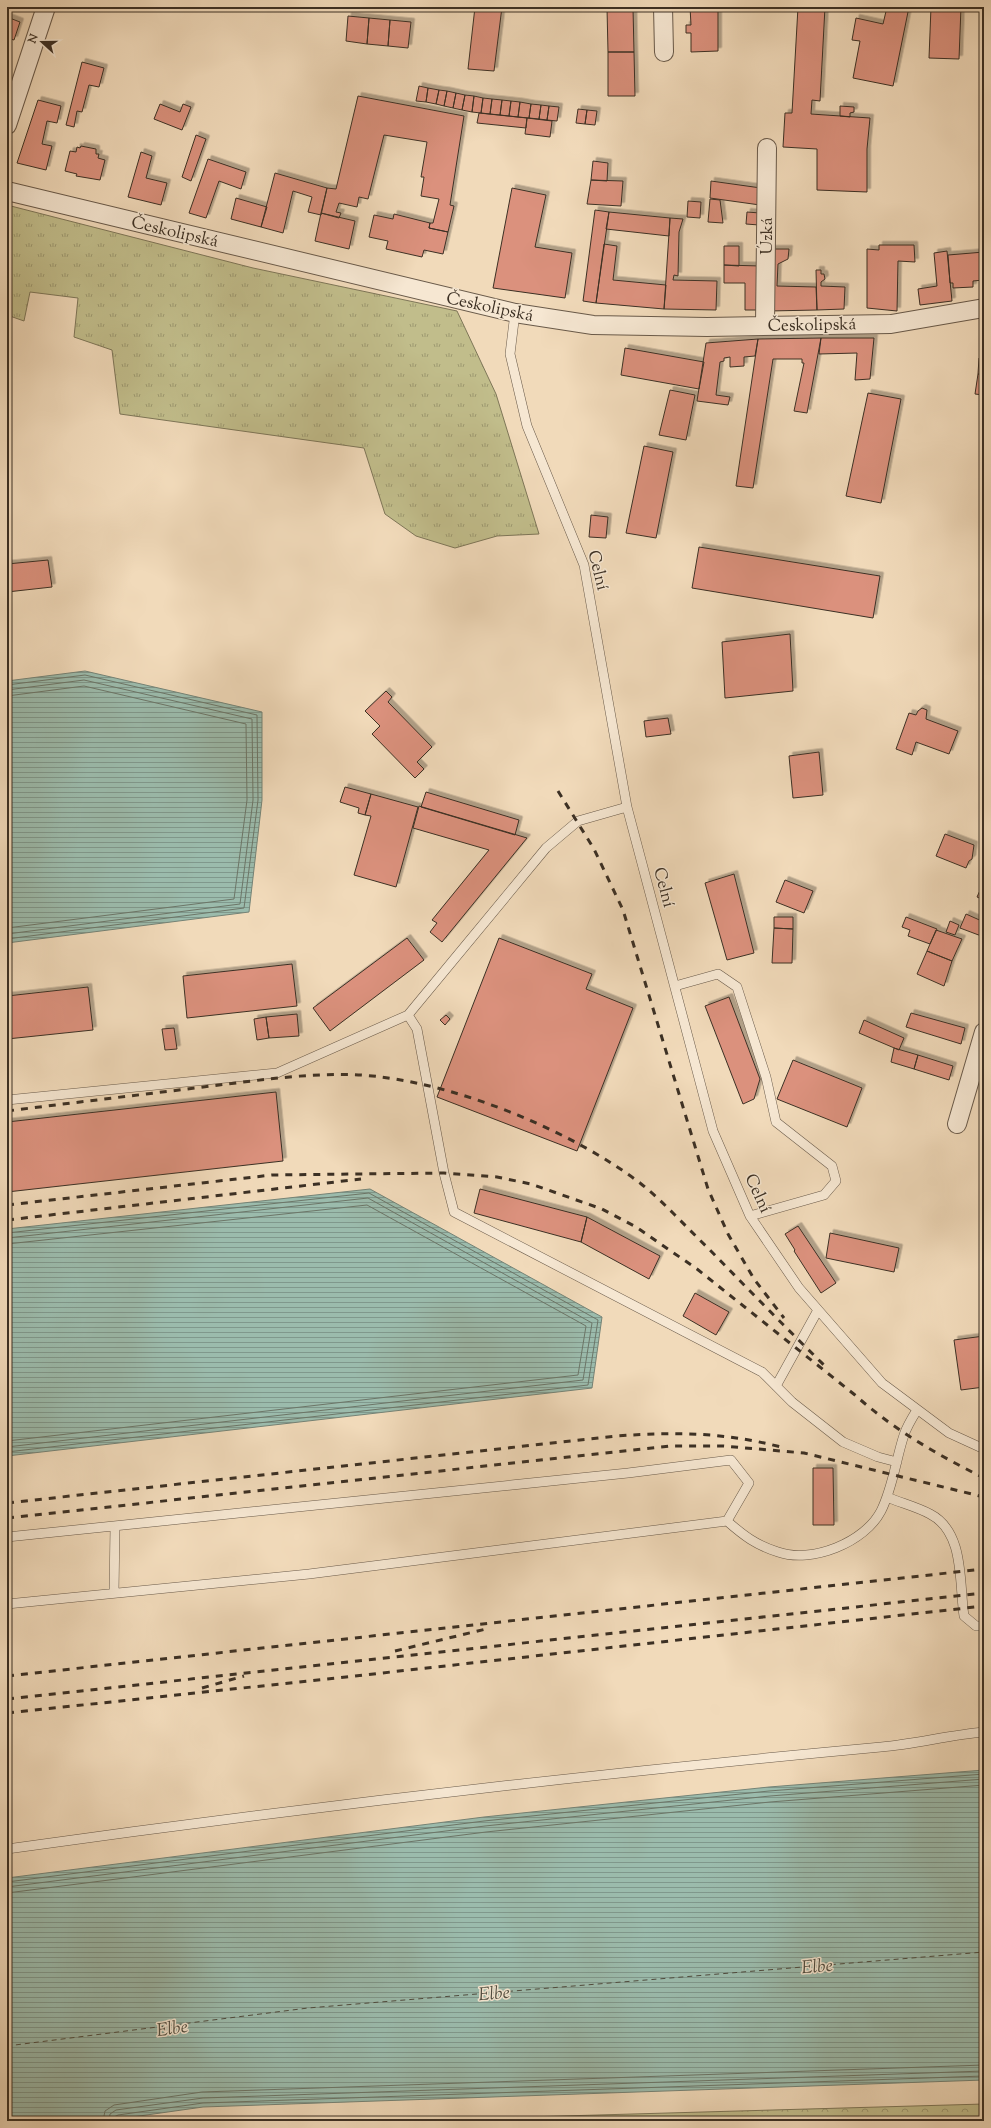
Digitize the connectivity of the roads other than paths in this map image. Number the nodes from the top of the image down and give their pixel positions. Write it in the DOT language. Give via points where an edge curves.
graph roads {
  1 [pos="46,7"];
  2 [pos="663,7"];
  3 [pos="664,52"];
  4 [pos="7,125"];
  5 [pos="767,148"];
  6 [pos="7,191"];
  7 [pos="984,308"];
  8 [pos="515,313"];
  9 [pos="765,325"];
  10 [pos="627,807"];
  11 [pos="675,986"];
  12 [pos="408,1015"];
  13 [pos="984,1032"];
  14 [pos="7,1100"];
  15 [pos="957,1124"];
  16 [pos="750,1216"];
  17 [pos="818,1310"];
  18 [pos="776,1386"];
  19 [pos="917,1410"];
  20 [pos="984,1449"];
  21 [pos="897,1462"];
  22 [pos="887,1497"];
  23 [pos="727,1521"];
  24 [pos="114,1526"];
  25 [pos="7,1537"];
  26 [pos="114,1593"];
  27 [pos="7,1604"];
  28 [pos="984,1626"];
  29 [pos="984,1732"];
  30 [pos="7,1849"];
  1 -- 4 [label="street"];
  2 -- 3 [label="street"];
  5 -- 9 [label="street, Úzká"];
  6 -- 8 [label="street, Českolipská"];
  7 -- 9 [label="street, Českolipská" via="891,324"];
  8 -- 9 [label="street, Českolipská" via="593,325"];
  8 -- 10 [label="lane, Celní" via="510,354 527,426 584,565"];
  10 -- 11 [label="lane, Celní"];
  10 -- 12 [label="lane" via="578,821 546,848"];
  11 -- 16 [label="lane, Celní" via="714,1131"];
  11 -- 16 [label="lane" via="718,974 737,987 766,1077 776,1122 832,1166 836,1181 824,1195"];
  12 -- 14 [label="lane" via="277,1073"];
  12 -- 18 [label="lane" via="417,1028 444,1173 454,1212 762,1372"];
  13 -- 15 [label="street"];
  16 -- 17 [label="lane, Celní" via="799,1288"];
  17 -- 18 [label="lane"];
  17 -- 19 [label="lane, Celní" via="882,1383"];
  18 -- 21 [label="lane" via="792,1402 843,1442 878,1458"];
  19 -- 20 [label="lane, Celní" via="949,1433"];
  19 -- 21 [label="lane" via="904,1433"];
  21 -- 22 [label="lane"];
  22 -- 23 [label="lane" via="876,1520 859,1537 840,1547 807,1555 780,1553 745,1537"];
  22 -- 28 [label="lane" via="930,1514 946,1528 959,1563 964,1616 976,1626"];
  23 -- 24 [label="lane" via="749,1483 731,1460"];
  23 -- 26 [label="lane" via="309,1574"];
  24 -- 25 [label="lane"];
  24 -- 26 [label="lane"];
  26 -- 27 [label="lane"];
  29 -- 30 [label="lane" via="892,1746 675,1766 378,1800"];
}
